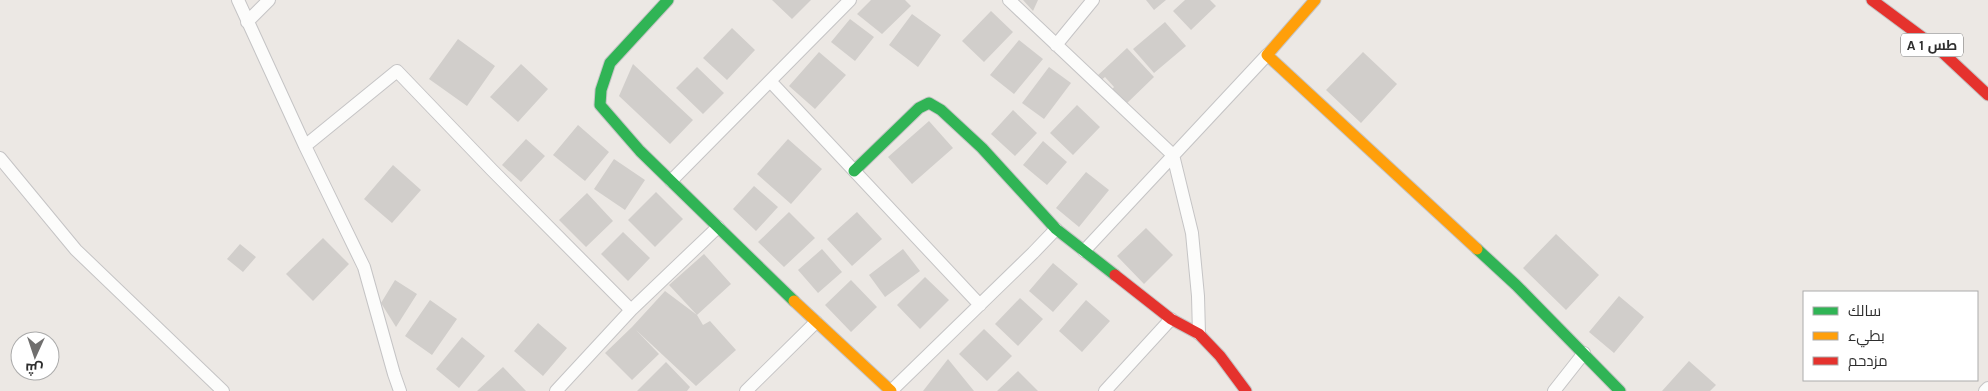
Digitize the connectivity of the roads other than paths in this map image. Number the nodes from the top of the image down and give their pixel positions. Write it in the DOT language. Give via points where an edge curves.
graph roads {
  1 [pos="238,0"];
  2 [pos="269,0"];
  3 [pos="668,0"];
  4 [pos="850,0"];
  5 [pos="1009,0"];
  6 [pos="1093,0"];
  7 [pos="1315,0"];
  8 [pos="1872,0"];
  9 [pos="247,22"];
  10 [pos="1934,32"];
  11 [pos="1056,45"];
  12 [pos="1957,51"];
  13 [pos="1267,56"];
  14 [pos="770,81"];
  15 [pos="1988,95"];
  16 [pos="305,146"];
  17 [pos="1174,156"];
  18 [pos="0,158"];
  19 [pos="854,171"];
  20 [pos="671,181"];
  21 [pos="718,227"];
  22 [pos="1056,229"];
  23 [pos="1084,250"];
  24 [pos="980,305"];
  25 [pos="631,310"];
  26 [pos="1171,319"];
  27 [pos="816,322"];
  28 [pos="1199,334"];
  29 [pos="1584,354"];
  30 [pos="1988,388"];
  31 [pos="223,391"];
  32 [pos="400,391"];
  33 [pos="556,391"];
  34 [pos="746,391"];
  35 [pos="891,391"];
  36 [pos="1105,391"];
  37 [pos="1246,391"];
  38 [pos="1554,391"];
  39 [pos="1620,391"];
  40 [pos="1985,391"];
  1 -- 9 [label="street"];
  2 -- 9 [label="street"];
  3 -- 20 [label="main road" via="610,63 601,90 600,105 612,122"];
  4 -- 14 [label="street"];
  5 -- 11 [label="street"];
  6 -- 11 [label="street"];
  7 -- 13 [label="main road"];
  8 -- 15 [label="main road, A 1 طس" via="1942,52"];
  9 -- 16 [label="street"];
  10 -- 12 [label="main road, A 1 طس"];
  11 -- 17 [label="street"];
  13 -- 17 [label="street"];
  13 -- 29 [label="main road" via="1516,285"];
  14 -- 19 [label="street"];
  14 -- 20 [label="street"];
  16 -- 25 [label="street" via="397,71"];
  16 -- 32 [label="street" via="364,266"];
  17 -- 23 [label="street"];
  17 -- 28 [label="street" via="1192,233"];
  18 -- 31 [label="street" via="76,250"];
  19 -- 22 [label="main road" via="919,108 929,103 982,148"];
  19 -- 24 [label="street"];
  20 -- 21 [label="main road"];
  21 -- 25 [label="street"];
  21 -- 27 [label="main road"];
  22 -- 23 [label="main road"];
  22 -- 24 [label="street"];
  23 -- 26 [label="main road"];
  24 -- 35 [label="street"];
  25 -- 33 [label="street"];
  26 -- 28 [label="main road"];
  26 -- 36 [label="street"];
  27 -- 34 [label="street"];
  27 -- 35 [label="main road"];
  28 -- 37 [label="main road"];
  29 -- 38 [label="street"];
  29 -- 39 [label="main road"];
  30 -- 40 [label="street"];
}
